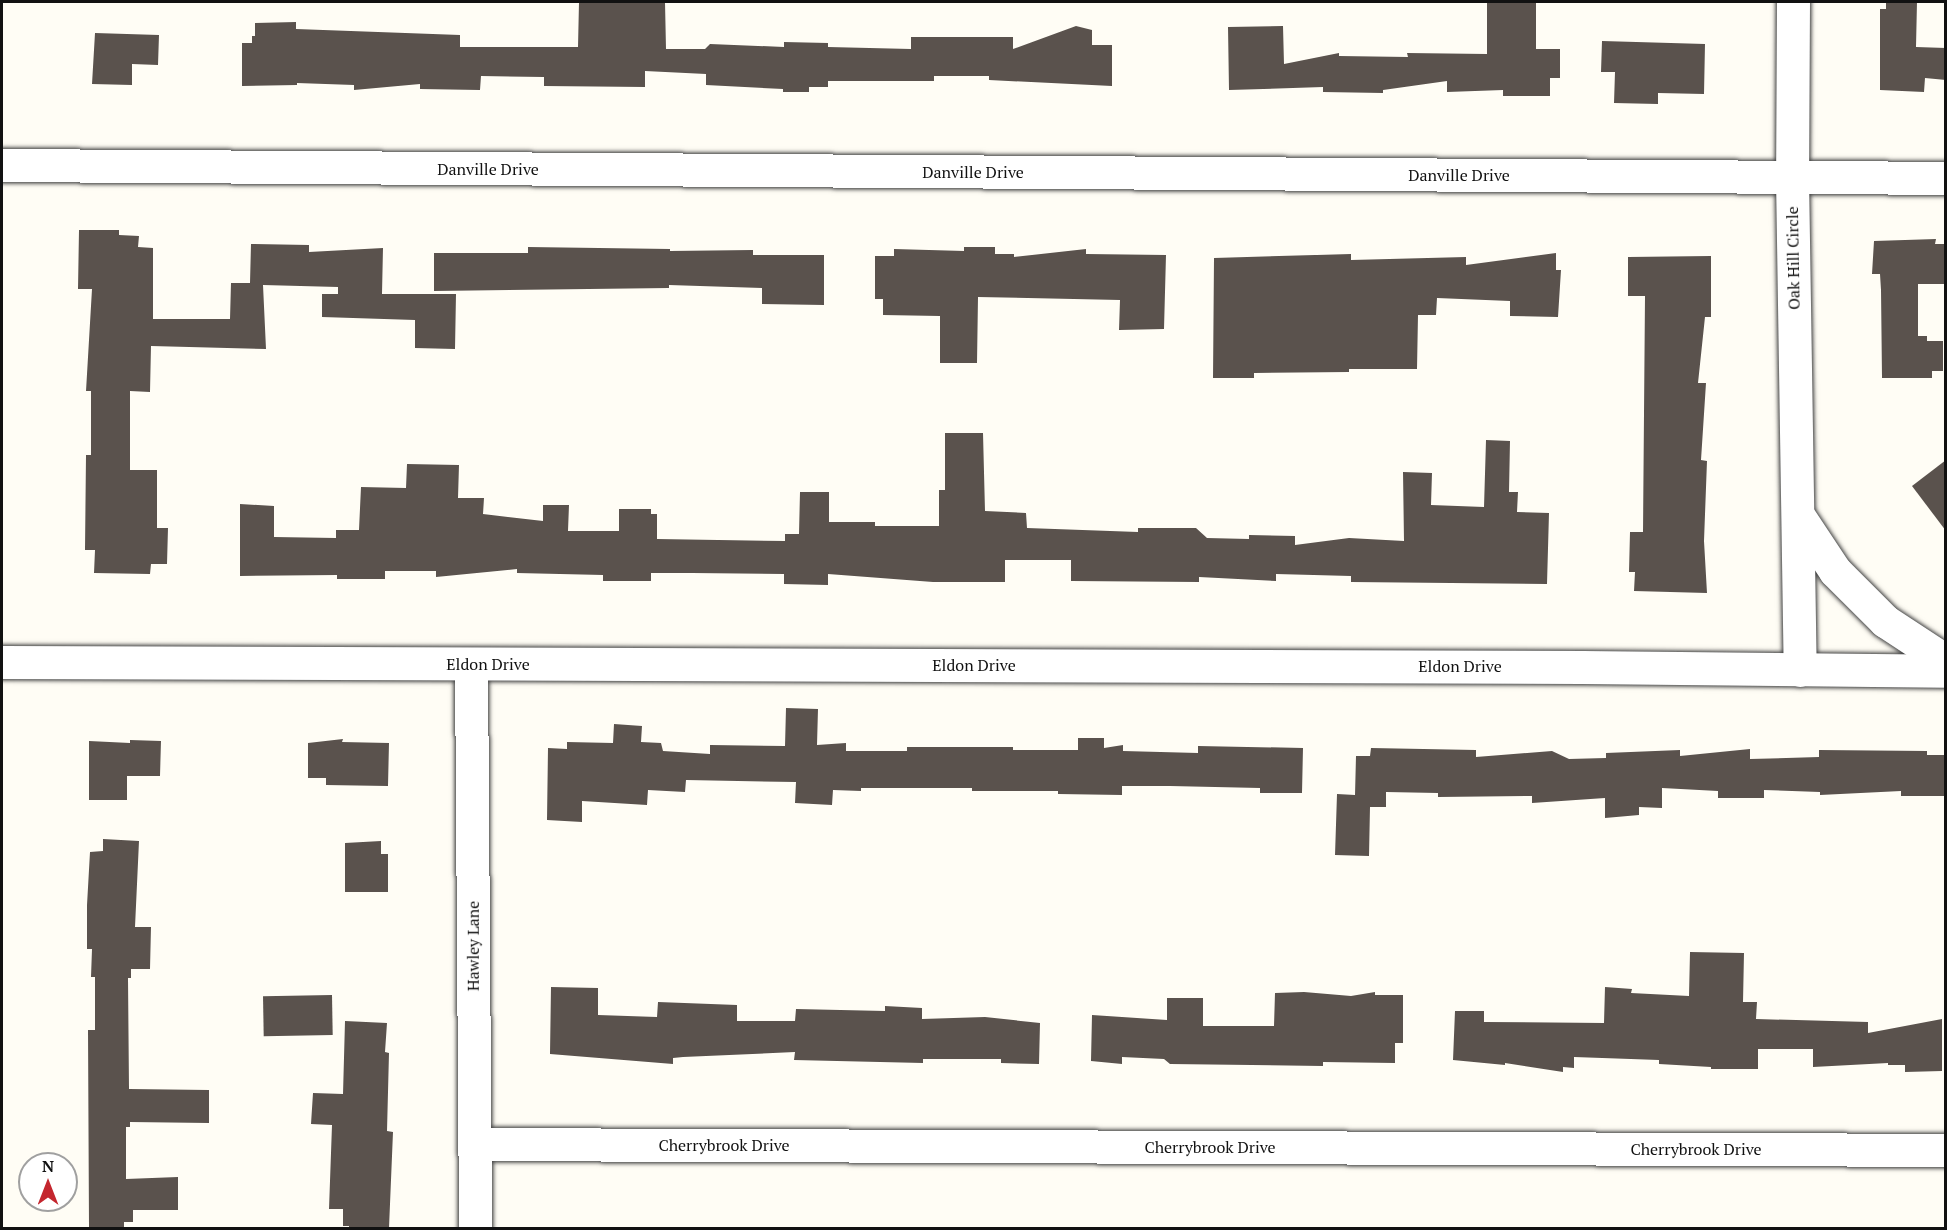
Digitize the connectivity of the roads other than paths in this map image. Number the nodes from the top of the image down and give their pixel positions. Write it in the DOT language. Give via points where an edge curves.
graph roads {
  1 [pos="1793,2"];
  2 [pos="2,165"];
  3 [pos="1792,177"];
  4 [pos="1946,178"];
  5 [pos="1798,515"];
  6 [pos="1946,661"];
  7 [pos="2,662"];
  8 [pos="471,664"];
  9 [pos="1800,670"];
  10 [pos="1946,671"];
  11 [pos="474,1144"];
  12 [pos="1946,1150"];
  13 [pos="475,1228"];
  1 -- 3 [label="street, Oak Hill Circle"];
  2 -- 3 [label="street, Danville Drive"];
  3 -- 4 [label="street, Danville Drive"];
  3 -- 5 [label="street, Oak Hill Circle"];
  5 -- 6 [label="street" via="1835,571 1885,621"];
  5 -- 9 [label="street, Oak Hill Circle"];
  7 -- 8 [label="street, Eldon Drive"];
  8 -- 9 [label="street, Eldon Drive"];
  8 -- 11 [label="street, Hawley Lane"];
  9 -- 10 [label="street, Eldon Drive"];
  11 -- 12 [label="street, Cherrybrook Drive"];
  11 -- 13 [label="street, Hawley Lane"];
}
